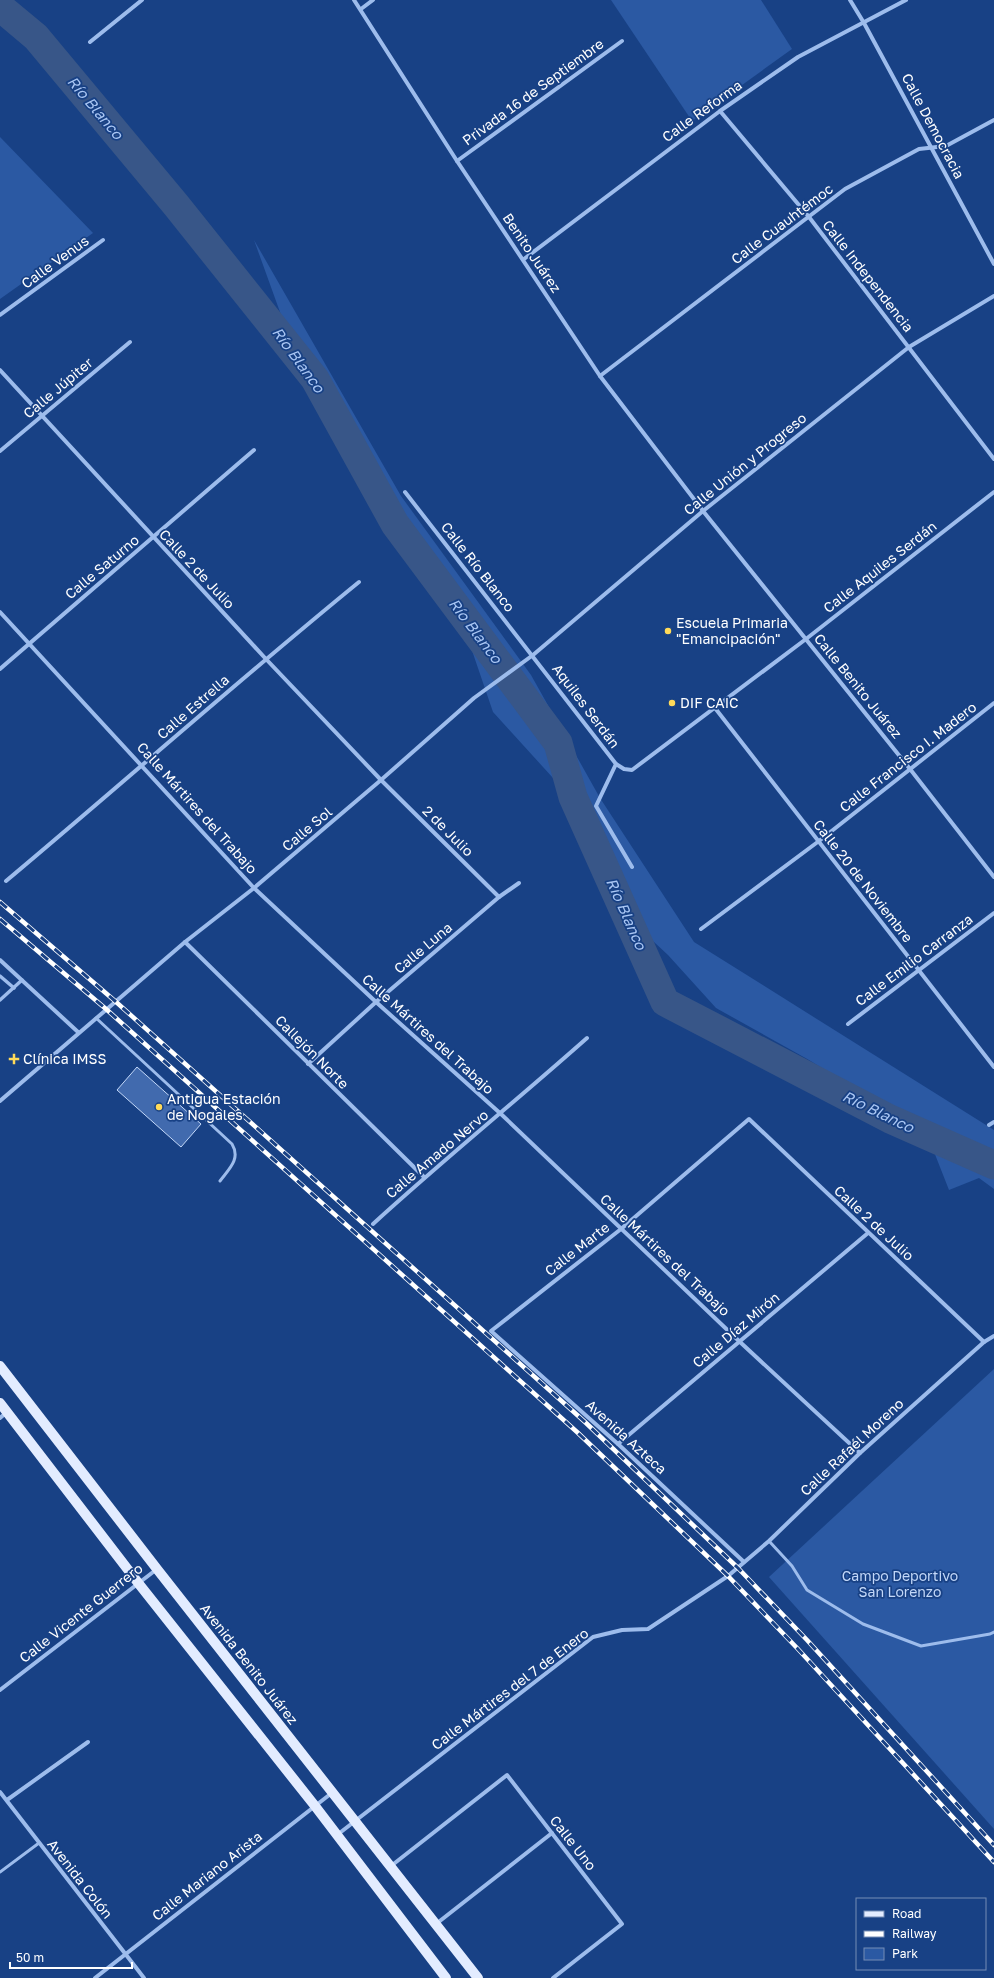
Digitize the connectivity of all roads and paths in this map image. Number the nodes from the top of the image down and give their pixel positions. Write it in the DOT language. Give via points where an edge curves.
graph roads {
  1 [pos="142,0"];
  2 [pos="354,0"];
  3 [pos="373,0"];
  4 [pos="850,0"];
  5 [pos="906,0"];
  6 [pos="361,9"];
  7 [pos="864,23"];
  8 [pos="622,41"];
  9 [pos="90,42"];
  10 [pos="720,111"];
  11 [pos="994,120"];
  12 [pos="933,149"];
  13 [pos="457,161"];
  14 [pos="809,217"];
  15 [pos="103,240"];
  16 [pos="524,259"];
  17 [pos="994,264"];
  18 [pos="994,296"];
  19 [pos="0,315"];
  20 [pos="130,342"];
  21 [pos="909,347"];
  22 [pos="0,370"];
  23 [pos="600,376"];
  24 [pos="41,416"];
  25 [pos="254,450"];
  26 [pos="0,451"];
  27 [pos="994,459"];
  28 [pos="405,492"];
  29 [pos="994,492"];
  30 [pos="703,511"];
  31 [pos="153,538"];
  32 [pos="359,582"];
  33 [pos="0,612"];
  34 [pos="806,639"];
  35 [pos="29,644"];
  36 [pos="533,655"];
  37 [pos="265,658"];
  38 [pos="521,664"];
  39 [pos="0,668"];
  40 [pos="994,702"];
  41 [pos="715,708"];
  42 [pos="616,764"];
  43 [pos="143,766"];
  44 [pos="624,769"];
  45 [pos="910,769"];
  46 [pos="381,780"];
  47 [pos="819,841"];
  48 [pos="632,867"];
  49 [pos="994,877"];
  50 [pos="6,881"];
  51 [pos="519,883"];
  52 [pos="254,888"];
  53 [pos="499,897"];
  54 [pos="994,912"];
  55 [pos="701,928"];
  56 [pos="185,942"];
  57 [pos="0,960"];
  58 [pos="919,970"];
  59 [pos="0,976"];
  60 [pos="22,980"];
  61 [pos="14,988"];
  62 [pos="0,1000"];
  63 [pos="376,1002"];
  64 [pos="96,1018"];
  65 [pos="848,1024"];
  66 [pos="78,1032"];
  67 [pos="587,1038"];
  68 [pos="308,1064"];
  69 [pos="994,1067"];
  70 [pos="0,1101"];
  71 [pos="501,1114"];
  72 [pos="749,1119"];
  73 [pos="994,1122"];
  74 [pos="989,1125"];
  75 [pos="424,1177"];
  76 [pos="220,1181"];
  77 [pos="373,1224"];
  78 [pos="621,1229"];
  79 [pos="868,1233"];
  80 [pos="491,1331"];
  81 [pos="994,1336"];
  82 [pos="740,1342"];
  83 [pos="984,1342"];
  84 [pos="0,1366"];
  85 [pos="0,1403"];
  86 [pos="4,1415"];
  87 [pos="618,1444"];
  88 [pos="860,1453"];
  89 [pos="769,1541"];
  90 [pos="744,1562"];
  91 [pos="157,1569"];
  92 [pos="728,1576"];
  93 [pos="139,1584"];
  94 [pos="994,1632"];
  95 [pos="0,1690"];
  96 [pos="88,1742"];
  97 [pos="0,1792"];
  98 [pos="333,1792"];
  99 [pos="7,1800"];
  100 [pos="315,1806"];
  101 [pos="356,1821"];
  102 [pos="552,1833"];
  103 [pos="337,1835"];
  104 [pos="39,1843"];
  105 [pos="391,1866"];
  106 [pos="0,1872"];
  107 [pos="436,1924"];
  108 [pos="125,1954"];
  109 [pos="95,1978"];
  110 [pos="144,1978"];
  111 [pos="446,1978"];
  112 [pos="478,1978"];
  113 [pos="554,1978"];
  1 -- 9 [label="street"];
  2 -- 6 [label="street, Benito Juárez"];
  3 -- 6 [label="street"];
  4 -- 7 [label="street, Calle Democracia"];
  5 -- 7 [label="street, Calle Reforma"];
  6 -- 13 [label="street, Benito Juárez"];
  7 -- 10 [label="street, Calle Reforma" via="798,57"];
  7 -- 12 [label="street, Calle Democracia"];
  8 -- 13 [label="street, Privada 16 de Septiembre"];
  10 -- 14 [label="street, Calle Independencia"];
  10 -- 16 [label="street, Calle Reforma"];
  11 -- 12 [label="street, Calle Cuauhtémoc" via="946,146"];
  12 -- 14 [label="street, Calle Cuauhtémoc" via="919,149 845,189"];
  12 -- 17 [label="street, Calle Democracia"];
  13 -- 16 [label="street, Benito Juárez"];
  14 -- 21 [label="street, Calle Independencia"];
  14 -- 23 [label="street, Calle Cuauhtémoc"];
  15 -- 19 [label="street, Calle Venus"];
  16 -- 23 [label="street, Benito Juárez"];
  18 -- 21 [label="street, Calle Unión y Progreso"];
  20 -- 24 [label="street, Calle Júpiter"];
  21 -- 27 [label="street, Calle Independencia"];
  21 -- 30 [label="street, Calle Unión y Progreso"];
  22 -- 24 [label="street, Calle 2 de Julio"];
  23 -- 30 [label="street, Benito Juárez"];
  24 -- 26 [label="street, Calle Júpiter"];
  24 -- 31 [label="street, Calle 2 de Julio"];
  25 -- 31 [label="street, Calle Saturno"];
  28 -- 36 [label="street, Calle Río Blanco"];
  29 -- 34 [label="street, Calle Aquiles Serdán"];
  30 -- 34 [label="street, Calle Benito Juárez"];
  30 -- 36 [label="street, Calle Unión y Progreso"];
  31 -- 35 [label="street, Calle Saturno"];
  31 -- 37 [label="street, Calle 2 de Julio"];
  32 -- 37 [label="street, Calle Estrella"];
  33 -- 35 [label="street, Calle Mártires del Trabajo"];
  34 -- 41 [label="street, Calle Aquiles Serdán"];
  34 -- 45 [label="street, Calle Benito Juárez"];
  35 -- 39 [label="street, Calle Saturno"];
  35 -- 43 [label="street, Calle Mártires del Trabajo"];
  36 -- 38 [label="street, Calle Unión y Progreso"];
  36 -- 42 [label="street, Aquiles Serdán"];
  37 -- 43 [label="street, Calle Estrella"];
  37 -- 46 [label="street, Calle 2 de Julio"];
  38 -- 46 [label="street, Calle Sol" via="474,698"];
  40 -- 45 [label="street, Calle Francisco I. Madero"];
  41 -- 44 [label="street, Calle Aquiles Serdán" via="632,770"];
  41 -- 47 [label="street, Calle 20 de Noviembre"];
  42 -- 44 [label="street, Aquiles Serdán"];
  42 -- 48 [label="street" via="596,806"];
  43 -- 50 [label="street, Calle Estrella"];
  43 -- 52 [label="street, Calle Mártires del Trabajo"];
  45 -- 47 [label="street, Calle Francisco I. Madero"];
  45 -- 49 [label="street, Calle Benito Juárez"];
  46 -- 52 [label="street, Calle Sol"];
  46 -- 53 [label="street, 2 de Julio"];
  47 -- 55 [label="street, Calle Francisco I. Madero"];
  47 -- 58 [label="street, Calle 20 de Noviembre"];
  51 -- 53 [label="street, Calle Luna"];
  52 -- 56 [label="street, Calle Sol"];
  52 -- 63 [label="street, Calle Mártires del Trabajo"];
  53 -- 63 [label="street, Calle Luna"];
  54 -- 58 [label="street, Calle Emilio Carranza"];
  56 -- 64 [label="street, Calle Sol"];
  56 -- 68 [label="street, Callejón Norte"];
  57 -- 60 [label="street"];
  58 -- 65 [label="street, Calle Emilio Carranza"];
  58 -- 69 [label="street, Calle 20 de Noviembre"];
  59 -- 61 [label="street"];
  60 -- 61 [label="street"];
  60 -- 66 [label="street"];
  61 -- 62 [label="street"];
  63 -- 68 [label="street, Calle Luna"];
  63 -- 71 [label="street, Calle Mártires del Trabajo"];
  64 -- 66 [label="street, Calle Sol"];
  64 -- 76 [label="lane" via="232,1144 236,1151 236,1159"];
  66 -- 70 [label="street, Calle Sol"];
  67 -- 71 [label="street, Calle Amado Nervo"];
  68 -- 75 [label="street, Callejón Norte"];
  71 -- 75 [label="street, Calle Amado Nervo"];
  71 -- 78 [label="street, Calle Mártires del Trabajo"];
  72 -- 78 [label="street, Calle Marte"];
  72 -- 79 [label="street, Calle 2 de Julio"];
  73 -- 74 [label="street"];
  75 -- 77 [label="street, Calle Amado Nervo"];
  78 -- 80 [label="street, Calle Marte"];
  78 -- 82 [label="street, Calle Mártires del Trabajo"];
  79 -- 82 [label="street, Calle Díaz Mirón"];
  79 -- 83 [label="street, Calle 2 de Julio"];
  80 -- 87 [label="street, Avenida Azteca"];
  81 -- 83 [label="street, Calle Rafaél Moreno"];
  82 -- 87 [label="street, Calle Díaz Mirón"];
  82 -- 88 [label="street, Calle Mártires del Trabajo"];
  83 -- 88 [label="street, Calle Rafaél Moreno"];
  84 -- 91 [label="main road, Avenida Benito Juárez"];
  85 -- 86 [label="main road"];
  86 -- 93 [label="main road"];
  87 -- 90 [label="street, Avenida Azteca"];
  88 -- 89 [label="street, Calle Rafaél Moreno"];
  89 -- 90 [label="street, Calle Rafaél Moreno"];
  89 -- 94 [label="lane" via="792,1566 807,1590 863,1624 921,1646"];
  90 -- 92 [label="street, Calle Rafaél Moreno"];
  91 -- 93 [label="street, Calle Vicente Guerrero"];
  91 -- 98 [label="main road, Avenida Benito Juárez"];
  92 -- 101 [label="street, Calle Mártires del 7 de Enero" via="648,1629 622,1630 593,1637"];
  93 -- 95 [label="street, Calle Vicente Guerrero"];
  93 -- 100 [label="main road"];
  96 -- 99 [label="street"];
  97 -- 99 [label="street, Avenida Colón"];
  98 -- 100 [label="street, Calle Mariano Arista"];
  98 -- 101 [label="main road, Avenida Benito Juárez"];
  99 -- 104 [label="street, Avenida Colón"];
  100 -- 103 [label="main road"];
  100 -- 108 [label="street, Calle Mariano Arista"];
  101 -- 103 [label="street, Calle Mártires del 7 de Enero"];
  101 -- 105 [label="main road, Avenida Benito Juárez"];
  102 -- 105 [label="street, Calle Uno" via="507,1775"];
  102 -- 107 [label="street"];
  102 -- 113 [label="street, Calle Uno" via="622,1924"];
  103 -- 111 [label="main road"];
  104 -- 106 [label="lane"];
  104 -- 108 [label="street, Avenida Colón"];
  105 -- 107 [label="main road, Avenida Benito Juárez"];
  107 -- 112 [label="main road, Avenida Benito Juárez"];
  108 -- 109 [label="street, Calle Mariano Arista"];
  108 -- 110 [label="street, Avenida Colón"];
}
